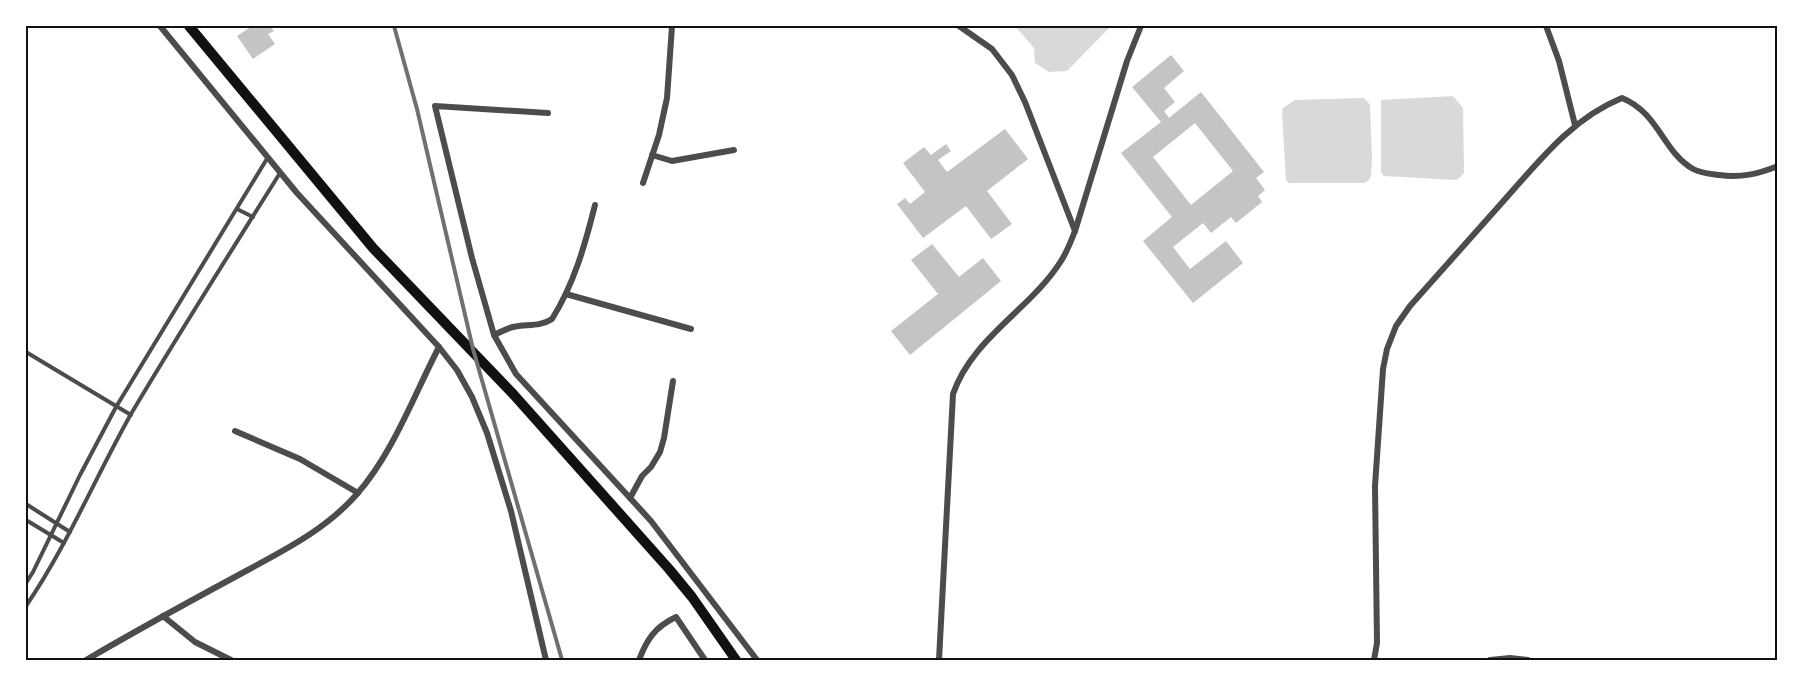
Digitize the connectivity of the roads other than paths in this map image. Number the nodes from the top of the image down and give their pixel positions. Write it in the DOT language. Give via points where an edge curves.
graph roads {
  1 [pos="160,26"];
  2 [pos="189,26"];
  3 [pos="672,26"];
  4 [pos="959,26"];
  5 [pos="1141,26"];
  6 [pos="1546,26"];
  7 [pos="548,113"];
  8 [pos="1575,125"];
  9 [pos="734,150"];
  10 [pos="652,155"];
  11 [pos="268,157"];
  12 [pos="1778,166"];
  13 [pos="280,172"];
  14 [pos="643,183"];
  15 [pos="595,205"];
  16 [pos="237,208"];
  17 [pos="253,217"];
  18 [pos="1075,231"];
  19 [pos="566,294"];
  20 [pos="691,329"];
  21 [pos="494,335"];
  22 [pos="439,347"];
  23 [pos="26,352"];
  24 [pos="673,381"];
  25 [pos="116,407"];
  26 [pos="131,415"];
  27 [pos="235,430"];
  28 [pos="358,494"];
  29 [pos="630,498"];
  30 [pos="26,504"];
  31 [pos="26,520"];
  32 [pos="57,523"];
  33 [pos="70,532"];
  34 [pos="51,535"];
  35 [pos="64,543"];
  36 [pos="26,583"];
  37 [pos="26,606"];
  38 [pos="163,616"];
  39 [pos="86,660"];
  40 [pos="231,660"];
  41 [pos="546,660"];
  42 [pos="639,660"];
  43 [pos="705,660"];
  44 [pos="736,660"];
  45 [pos="757,660"];
  46 [pos="939,660"];
  47 [pos="1374,660"];
  48 [pos="1490,660"];
  49 [pos="1528,660"];
  1 -- 11 [label="street"];
  2 -- 44 [label="main road" via="374,248 514,395 669,569"];
  3 -- 10 [label="street" via="667,98"];
  4 -- 18 [label="street" via="992,49 1012,75"];
  5 -- 18 [label="street"];
  6 -- 8 [label="street"];
  7 -- 21 [label="street" via="435,106"];
  8 -- 12 [label="street" via="1622,98 1643,110 1680,159 1693,169 1742,176"];
  8 -- 47 [label="street" via="1410,306 1387,349 1376,453"];
  9 -- 10 [label="street" via="672,161"];
  10 -- 14 [label="street"];
  11 -- 13 [label="street"];
  11 -- 16 [label="lane"];
  13 -- 17 [label="lane"];
  13 -- 22 [label="street"];
  15 -- 19 [label="street"];
  16 -- 17 [label="lane"];
  16 -- 25 [label="lane"];
  17 -- 26 [label="lane"];
  18 -- 46 [label="street" via="1047,280 969,361 953,394"];
  19 -- 20 [label="street"];
  19 -- 21 [label="street" via="547,322 513,327"];
  21 -- 29 [label="street" via="516,374"];
  22 -- 28 [label="street" via="386,453"];
  22 -- 41 [label="street" via="457,370 487,433 511,511"];
  23 -- 25 [label="lane"];
  24 -- 29 [label="street" via="660,452"];
  25 -- 26 [label="lane"];
  25 -- 32 [label="lane"];
  26 -- 33 [label="lane"];
  27 -- 28 [label="street" via="300,459"];
  28 -- 38 [label="street" via="304,538"];
  29 -- 45 [label="street"];
  30 -- 32 [label="lane"];
  31 -- 34 [label="lane"];
  32 -- 33 [label="lane"];
  32 -- 34 [label="lane"];
  33 -- 35 [label="lane"];
  34 -- 35 [label="lane"];
  34 -- 36 [label="lane"];
  35 -- 37 [label="lane"];
  38 -- 39 [label="street"];
  38 -- 40 [label="street" via="195,642"];
  42 -- 43 [label="street" via="661,624 676,617"];
  48 -- 49 [label="street"];
}
